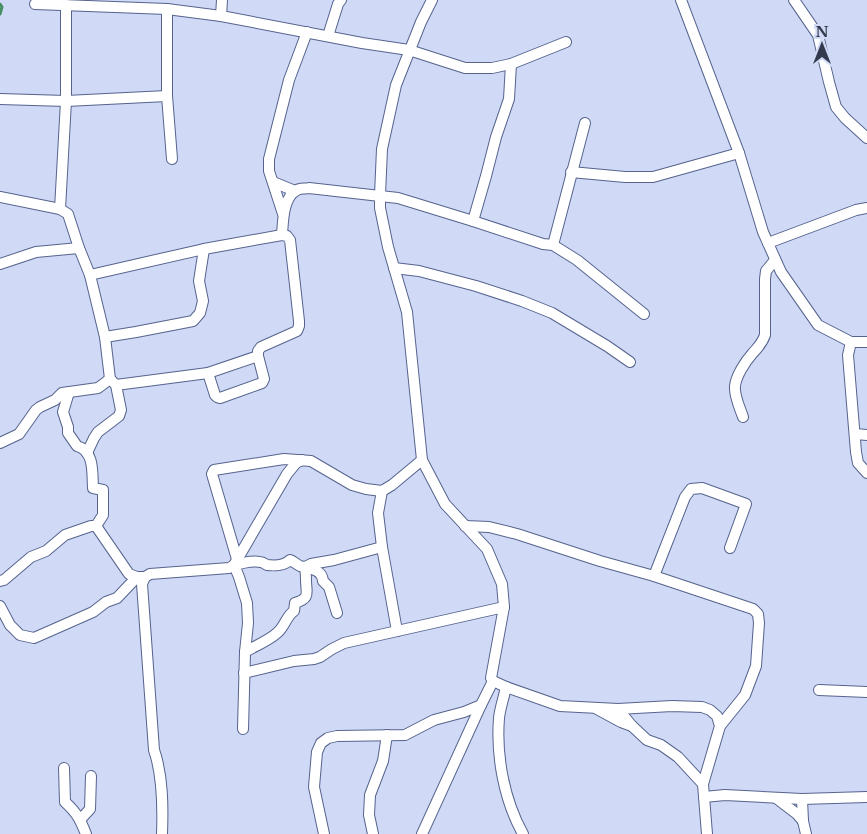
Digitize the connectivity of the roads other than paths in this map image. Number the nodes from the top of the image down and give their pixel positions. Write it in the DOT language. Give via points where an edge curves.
graph roads {
  1 [pos="222,0"];
  2 [pos="341,0"];
  3 [pos="432,0"];
  4 [pos="681,0"];
  5 [pos="794,0"];
  6 [pos="35,4"];
  7 [pos="66,5"];
  8 [pos="167,9"];
  9 [pos="221,16"];
  10 [pos="307,32"];
  11 [pos="328,36"];
  12 [pos="566,42"];
  13 [pos="409,50"];
  14 [pos="510,64"];
  15 [pos="167,96"];
  16 [pos="0,99"];
  17 [pos="66,101"];
  18 [pos="585,123"];
  19 [pos="867,138"];
  20 [pos="738,153"];
  21 [pos="172,159"];
  22 [pos="571,172"];
  23 [pos="273,182"];
  24 [pos="295,191"];
  25 [pos="380,195"];
  26 [pos="0,197"];
  27 [pos="867,208"];
  28 [pos="60,209"];
  29 [pos="284,217"];
  30 [pos="473,221"];
  31 [pos="282,235"];
  32 [pos="768,244"];
  33 [pos="553,245"];
  34 [pos="79,248"];
  35 [pos="204,250"];
  36 [pos="775,260"];
  37 [pos="0,264"];
  38 [pos="394,268"];
  39 [pos="90,275"];
  40 [pos="644,314"];
  41 [pos="105,337"];
  42 [pos="851,342"];
  43 [pos="867,342"];
  44 [pos="258,356"];
  45 [pos="630,362"];
  46 [pos="208,373"];
  47 [pos="113,382"];
  48 [pos="69,392"];
  49 [pos="743,418"];
  50 [pos="854,434"];
  51 [pos="867,435"];
  52 [pos="0,443"];
  53 [pos="87,453"];
  54 [pos="303,460"];
  55 [pos="422,460"];
  56 [pos="867,473"];
  57 [pos="382,491"];
  58 [pos="96,526"];
  59 [pos="466,526"];
  60 [pos="382,547"];
  61 [pos="730,548"];
  62 [pos="236,562"];
  63 [pos="305,567"];
  64 [pos="654,576"];
  65 [pos="141,577"];
  66 [pos="0,581"];
  67 [pos="0,606"];
  68 [pos="504,607"];
  69 [pos="337,613"];
  70 [pos="397,631"];
  71 [pos="245,652"];
  72 [pos="244,673"];
  73 [pos="493,681"];
  74 [pos="506,687"];
  75 [pos="819,690"];
  76 [pos="867,692"];
  77 [pos="481,705"];
  78 [pos="595,708"];
  79 [pos="618,709"];
  80 [pos="632,726"];
  81 [pos="720,726"];
  82 [pos="243,729"];
  83 [pos="388,735"];
  84 [pos="64,768"];
  85 [pos="91,776"];
  86 [pos="704,784"];
  87 [pos="704,797"];
  88 [pos="867,797"];
  89 [pos="776,798"];
  90 [pos="802,798"];
  91 [pos="80,820"];
  92 [pos="802,821"];
  93 [pos="86,834"];
  94 [pos="162,834"];
  95 [pos="324,834"];
  96 [pos="373,834"];
  97 [pos="422,834"];
  98 [pos="523,834"];
  99 [pos="707,834"];
  100 [pos="806,834"];
  1 -- 9 [label="street"];
  2 -- 11 [label="street"];
  3 -- 13 [label="street"];
  4 -- 20 [label="street"];
  5 -- 19 [label="street" via="818,34 836,106"];
  6 -- 7 [label="street"];
  7 -- 8 [label="street"];
  7 -- 17 [label="street"];
  8 -- 9 [label="street"];
  8 -- 15 [label="street"];
  9 -- 10 [label="street"];
  10 -- 11 [label="street"];
  10 -- 23 [label="street" via="289,80 269,159"];
  11 -- 13 [label="street"];
  12 -- 14 [label="street"];
  13 -- 14 [label="street" via="466,68"];
  13 -- 25 [label="street" via="396,86 382,149"];
  14 -- 30 [label="street" via="509,99"];
  15 -- 17 [label="street"];
  15 -- 21 [label="street"];
  16 -- 17 [label="street"];
  17 -- 28 [label="street"];
  18 -- 22 [label="street"];
  20 -- 22 [label="street" via="653,178"];
  20 -- 32 [label="street"];
  22 -- 33 [label="street"];
  23 -- 24 [label="street"];
  23 -- 29 [label="street"];
  24 -- 25 [label="street" via="309,188"];
  24 -- 29 [label="street" via="285,205"];
  25 -- 30 [label="street"];
  25 -- 38 [label="street"];
  26 -- 28 [label="street"];
  27 -- 32 [label="street"];
  28 -- 34 [label="street" via="68,214"];
  29 -- 31 [label="street"];
  30 -- 33 [label="street"];
  31 -- 35 [label="street"];
  31 -- 44 [label="street" via="290,240 299,326 297,331 261,347"];
  32 -- 36 [label="street"];
  33 -- 40 [label="street" via="577,260"];
  34 -- 37 [label="street" via="36,252"];
  34 -- 39 [label="street"];
  35 -- 39 [label="street"];
  35 -- 41 [label="street" via="199,281 202,301 200,313 193,321"];
  36 -- 42 [label="street" via="818,325"];
  36 -- 49 [label="street" via="766,271 763,342 750,356 735,386"];
  38 -- 45 [label="street" via="476,286 552,313"];
  38 -- 55 [label="street" via="407,312"];
  39 -- 41 [label="street"];
  41 -- 47 [label="street"];
  42 -- 43 [label="street"];
  42 -- 50 [label="street" via="848,355"];
  44 -- 46 [label="street"];
  44 -- 46 [label="street" via="264,379 262,383 220,398 215,395"];
  46 -- 47 [label="street"];
  47 -- 48 [label="street" via="98,388"];
  47 -- 53 [label="street" via="121,410 119,416 98,432"];
  48 -- 52 [label="street" via="62,392 55,400 40,407 19,434"];
  48 -- 53 [label="street" via="63,412 68,433"];
  50 -- 51 [label="street"];
  50 -- 56 [label="street" via="858,463"];
  53 -- 58 [label="street" via="92,464 93,488 103,490 103,515"];
  54 -- 57 [label="street" via="311,460 352,485"];
  54 -- 62 [label="street" via="287,474"];
  54 -- 62 [label="street" via="284,459 212,472"];
  55 -- 57 [label="street"];
  55 -- 59 [label="street" via="445,504"];
  57 -- 60 [label="street" via="378,513"];
  58 -- 65 [label="street" via="129,574"];
  58 -- 66 [label="street" via="65,535"];
  59 -- 64 [label="street" via="489,526"];
  59 -- 68 [label="street" via="486,549 502,584"];
  60 -- 63 [label="street"];
  60 -- 70 [label="street"];
  61 -- 64 [label="street" via="746,504 702,488 691,489"];
  62 -- 63 [label="street" via="282,565 292,560"];
  62 -- 65 [label="street" via="229,568"];
  62 -- 71 [label="street" via="247,603"];
  63 -- 69 [label="street" via="321,574"];
  63 -- 71 [label="street" via="306,596 295,603 294,611 278,633"];
  64 -- 81 [label="street" via="752,609 758,614 756,666 745,695"];
  65 -- 67 [label="street" via="117,598 93,612 34,638 20,635 10,625"];
  65 -- 94 [label="street"];
  68 -- 70 [label="street"];
  68 -- 73 [label="street" via="491,675"];
  70 -- 72 [label="street" via="344,643 314,659"];
  71 -- 72 [label="street"];
  72 -- 82 [label="street"];
  73 -- 74 [label="street"];
  73 -- 77 [label="street"];
  74 -- 78 [label="street" via="560,706"];
  74 -- 98 [label="street" via="499,716 498,741 507,794"];
  75 -- 76 [label="street"];
  77 -- 83 [label="street" via="434,720 405,735"];
  77 -- 97 [label="street"];
  78 -- 79 [label="street"];
  78 -- 80 [label="street"];
  79 -- 80 [label="street"];
  79 -- 81 [label="street" via="702,707 717,716"];
  80 -- 86 [label="street" via="647,740 678,757"];
  81 -- 86 [label="street"];
  83 -- 95 [label="street" via="337,736 321,743 317,752 314,787"];
  83 -- 96 [label="street" via="383,761 370,795 369,815"];
  84 -- 91 [label="street" via="65,802"];
  85 -- 91 [label="street" via="90,809"];
  86 -- 87 [label="street"];
  87 -- 89 [label="street"];
  87 -- 99 [label="street"];
  88 -- 90 [label="street"];
  89 -- 90 [label="street"];
  89 -- 92 [label="street"];
  90 -- 92 [label="street"];
  91 -- 93 [label="street"];
  92 -- 100 [label="street"];
}
